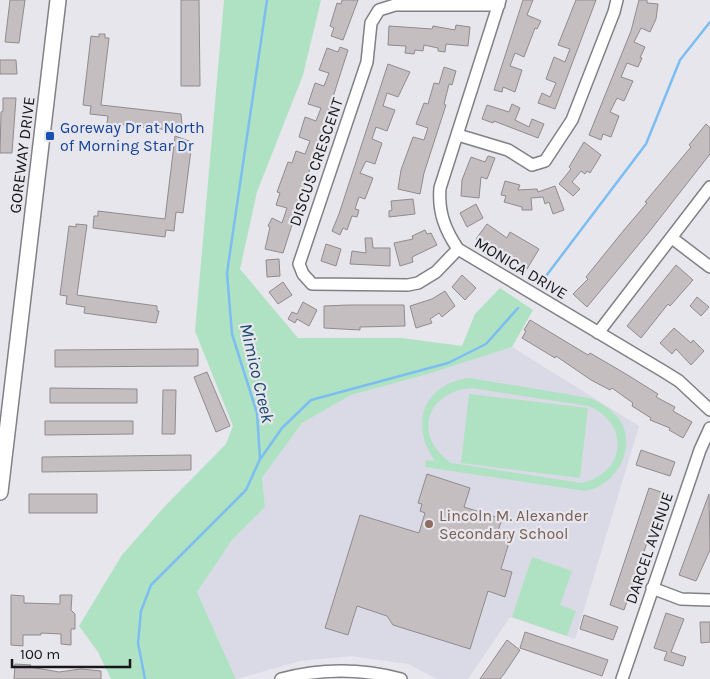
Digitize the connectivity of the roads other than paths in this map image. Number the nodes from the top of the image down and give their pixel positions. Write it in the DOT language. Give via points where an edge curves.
graph roads {
  1 [pos="58,0"];
  2 [pos="617,0"];
  3 [pos="499,2"];
  4 [pos="458,135"];
  5 [pos="710,187"];
  6 [pos="672,238"];
  7 [pos="458,249"];
  8 [pos="710,267"];
  9 [pos="598,333"];
  10 [pos="710,410"];
  11 [pos="710,428"];
  12 [pos="0,492"];
  13 [pos="652,588"];
  14 [pos="710,600"];
  15 [pos="281,679"];
  16 [pos="401,679"];
  17 [pos="622,679"];
  1 -- 12 [label="main road, GOREWAY DRIVE"];
  2 -- 4 [label="street" via="572,120 545,162 532,165 508,150"];
  3 -- 4 [label="street, MONICA DRIVE"];
  3 -- 7 [label="street, DISCUS CRESCENT" via="395,5 379,10 371,24 367,62 299,264 312,284 408,285 428,279"];
  4 -- 7 [label="street, MONICA DRIVE" via="440,188 439,203 448,234"];
  5 -- 6 [label="street"];
  6 -- 8 [label="street"];
  6 -- 9 [label="street"];
  7 -- 9 [label="street, MONICA DRIVE"];
  9 -- 10 [label="street, MONICA DRIVE" via="679,381"];
  11 -- 13 [label="street, DARCEL AVENUE"];
  13 -- 14 [label="street" via="681,599"];
  13 -- 17 [label="street, DARCEL AVENUE"];
  15 -- 16 [label="street" via="307,672 339,670 376,672"];
}
